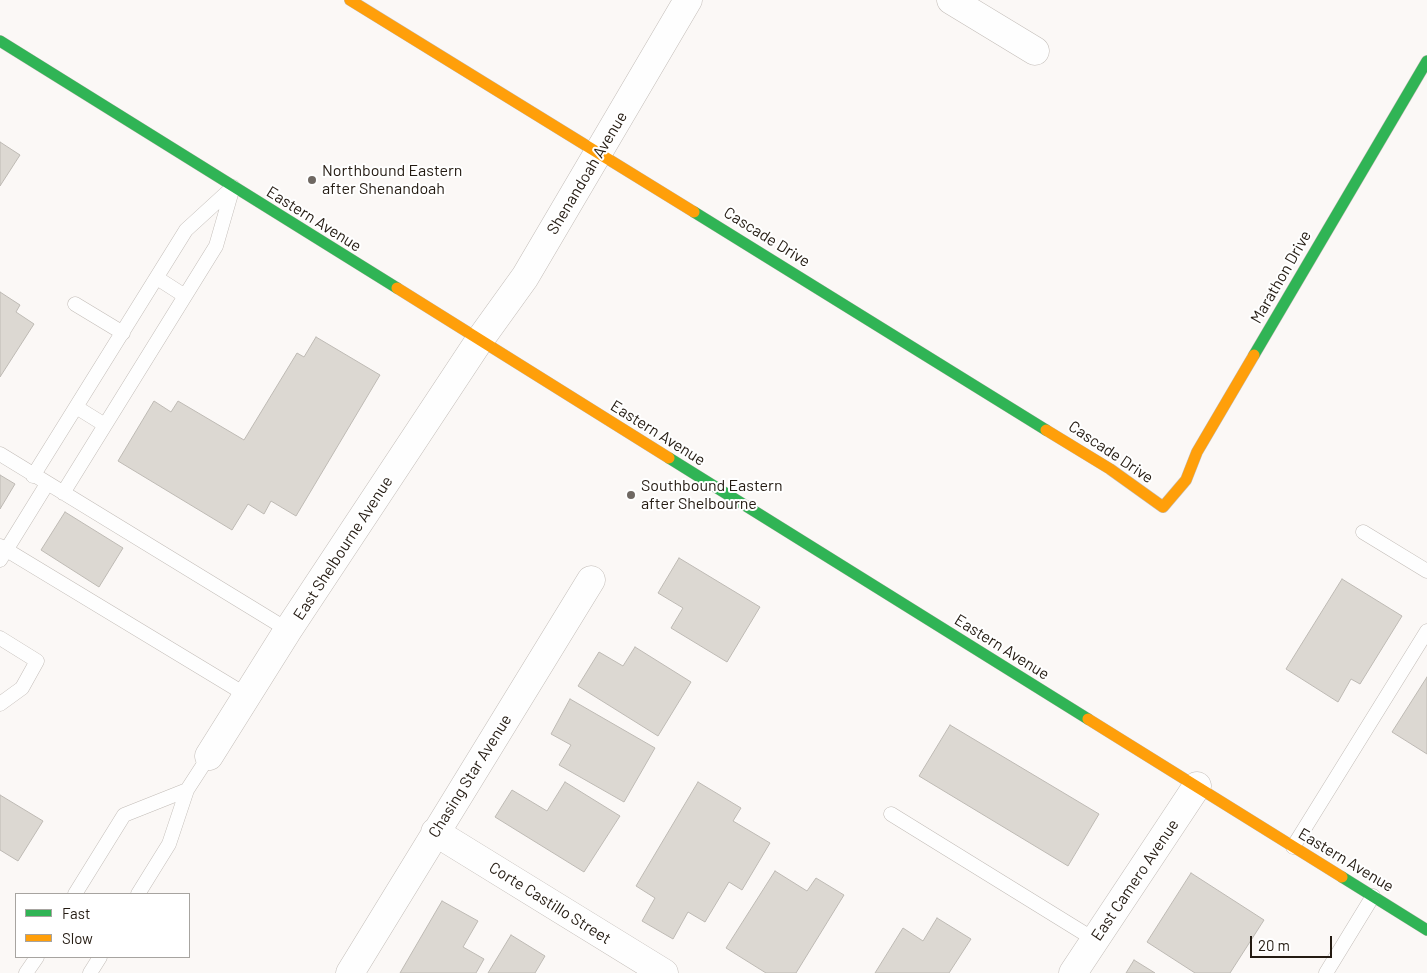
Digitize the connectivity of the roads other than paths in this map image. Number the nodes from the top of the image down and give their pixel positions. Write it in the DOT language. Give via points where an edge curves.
graph roads {
  1 [pos="350,0"];
  2 [pos="688,0"];
  3 [pos="950,0"];
  4 [pos="0,41"];
  5 [pos="1035,51"];
  6 [pos="1427,61"];
  7 [pos="599,152"];
  8 [pos="233,187"];
  9 [pos="156,278"];
  10 [pos="185,296"];
  11 [pos="74,304"];
  12 [pos="122,332"];
  13 [pos="479,341"];
  14 [pos="76,407"];
  15 [pos="105,425"];
  16 [pos="0,454"];
  17 [pos="33,476"];
  18 [pos="47,484"];
  19 [pos="63,493"];
  20 [pos="1163,507"];
  21 [pos="1363,532"];
  22 [pos="2,552"];
  23 [pos="1427,570"];
  24 [pos="591,580"];
  25 [pos="288,630"];
  26 [pos="1427,631"];
  27 [pos="0,638"];
  28 [pos="248,696"];
  29 [pos="0,704"];
  30 [pos="209,756"];
  31 [pos="1197,786"];
  32 [pos="187,790"];
  33 [pos="891,814"];
  34 [pos="435,832"];
  35 [pos="1293,847"];
  36 [pos="76,893"];
  37 [pos="139,893"];
  38 [pos="1373,896"];
  39 [pos="1427,930"];
  40 [pos="1094,940"];
  41 [pos="35,958"];
  42 [pos="99,958"];
  43 [pos="26,973"];
  44 [pos="90,973"];
  45 [pos="350,973"];
  46 [pos="664,973"];
  47 [pos="1073,973"];
  48 [pos="1326,973"];
  1 -- 7 [label="main road, Cascade Drive"];
  2 -- 7 [label="street, Shenandoah Avenue"];
  3 -- 5 [label="street"];
  4 -- 8 [label="main road, Eastern Avenue"];
  6 -- 20 [label="main road, Marathon Drive" via="1197,452 1186,480"];
  7 -- 13 [label="street, Shenandoah Avenue" via="525,277"];
  7 -- 20 [label="main road, Cascade Drive" via="1110,469"];
  8 -- 9 [label="lane" via="186,230"];
  8 -- 10 [label="lane" via="216,246"];
  8 -- 13 [label="main road, Eastern Avenue"];
  9 -- 10 [label="lane"];
  9 -- 12 [label="lane"];
  10 -- 15 [label="lane"];
  11 -- 12 [label="lane"];
  12 -- 14 [label="lane"];
  13 -- 25 [label="street, East Shelbourne Avenue"];
  13 -- 31 [label="main road, Eastern Avenue"];
  14 -- 15 [label="lane"];
  14 -- 17 [label="lane"];
  15 -- 19 [label="lane"];
  16 -- 17 [label="lane"];
  17 -- 18 [label="lane"];
  18 -- 19 [label="lane"];
  18 -- 22 [label="lane"];
  19 -- 25 [label="lane"];
  21 -- 23 [label="lane"];
  22 -- 28 [label="lane"];
  24 -- 34 [label="street, Chasing Star Avenue"];
  25 -- 28 [label="street, East Shelbourne Avenue"];
  26 -- 35 [label="lane"];
  27 -- 29 [label="lane" via="37,661 22,688"];
  28 -- 30 [label="street, East Shelbourne Avenue"];
  30 -- 32 [label="lane"];
  31 -- 35 [label="main road, Eastern Avenue"];
  31 -- 40 [label="street, East Camero Avenue"];
  32 -- 36 [label="lane" via="124,815"];
  32 -- 37 [label="lane" via="170,844"];
  33 -- 40 [label="lane"];
  34 -- 45 [label="street, Chasing Star Avenue"];
  34 -- 46 [label="street, Corte Castillo Street"];
  35 -- 38 [label="main road, Eastern Avenue"];
  38 -- 39 [label="main road, Eastern Avenue"];
  38 -- 48 [label="lane"];
  40 -- 47 [label="street, East Camero Avenue"];
  41 -- 43 [label="lane"];
  42 -- 44 [label="lane"];
}
